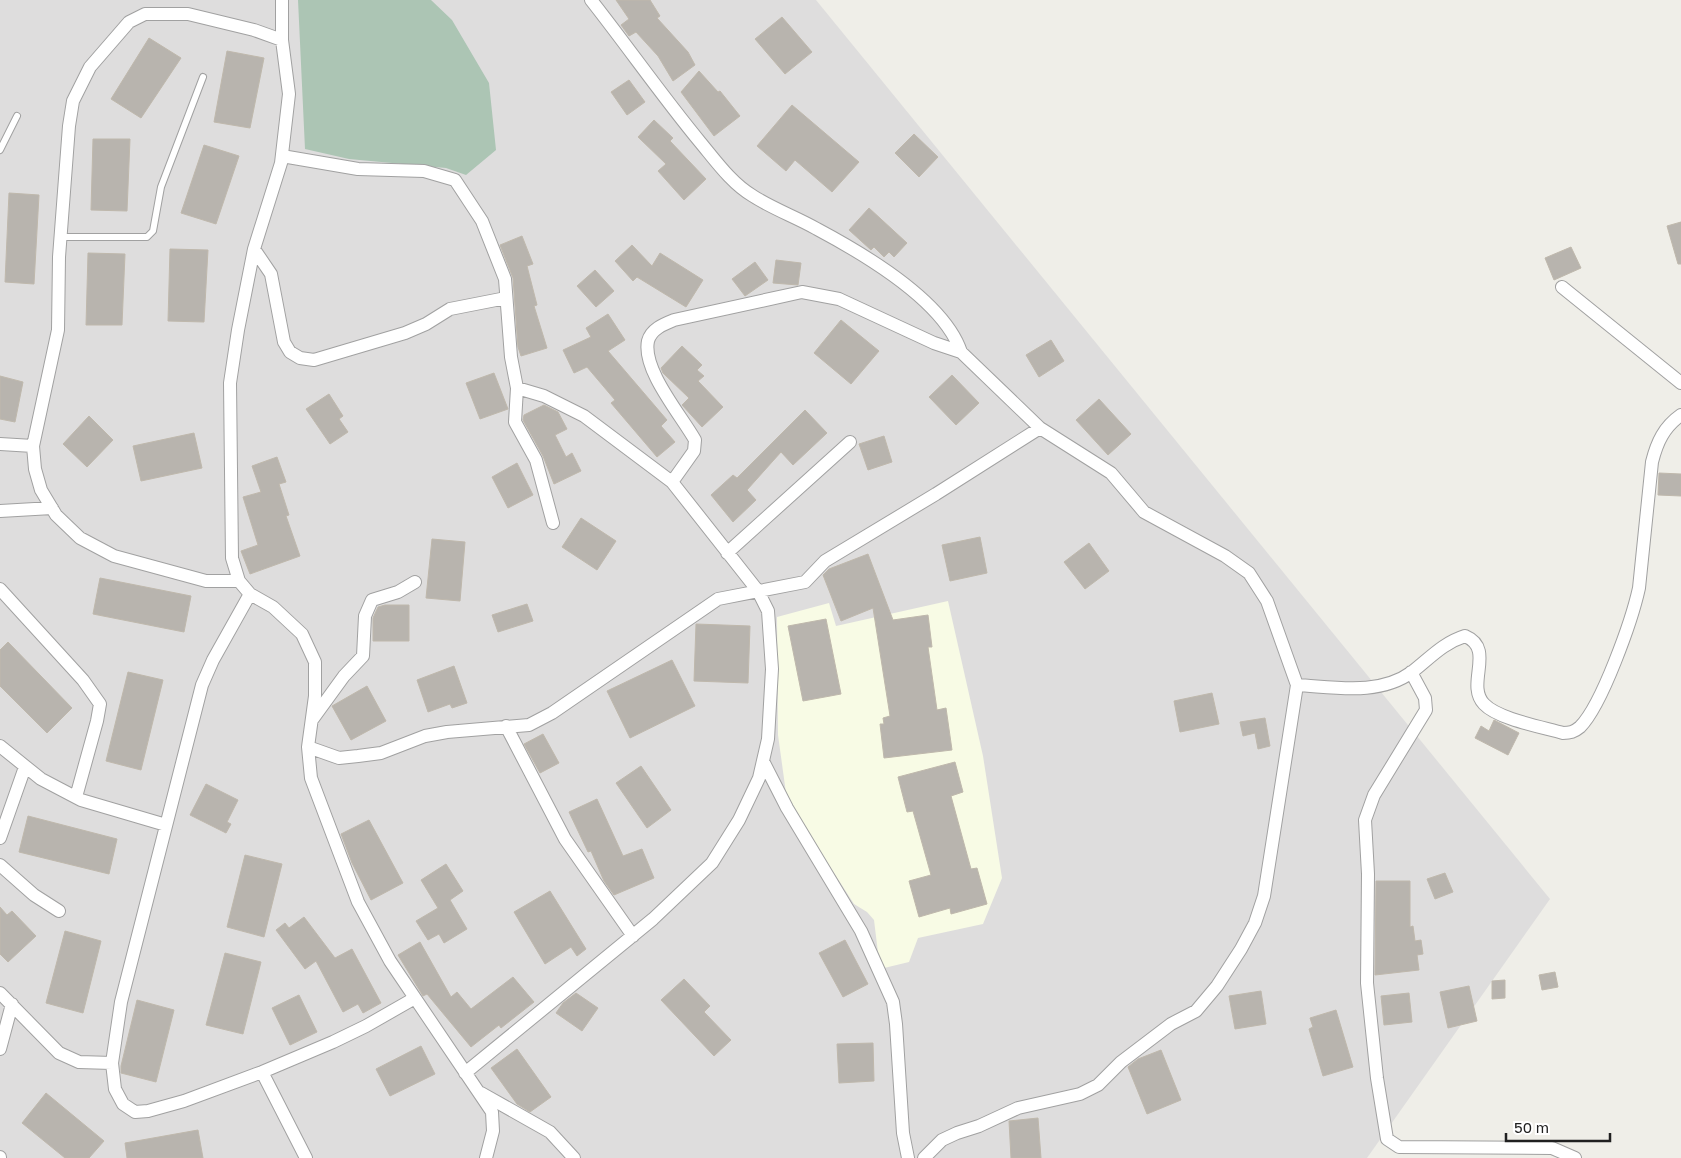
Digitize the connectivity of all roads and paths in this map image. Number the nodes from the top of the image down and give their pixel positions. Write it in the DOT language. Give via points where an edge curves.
graph roads {
  1 [pos="282,0"];
  2 [pos="591,0"];
  3 [pos="282,40"];
  4 [pos="203,77"];
  5 [pos="18,116"];
  6 [pos="0,150"];
  7 [pos="282,156"];
  8 [pos="61,237"];
  9 [pos="254,249"];
  10 [pos="1562,287"];
  11 [pos="506,298"];
  12 [pos="961,352"];
  13 [pos="1681,383"];
  14 [pos="517,388"];
  15 [pos="1681,415"];
  16 [pos="1040,428"];
  17 [pos="850,442"];
  18 [pos="0,444"];
  19 [pos="33,446"];
  20 [pos="672,482"];
  21 [pos="52,508"];
  22 [pos="0,511"];
  23 [pos="553,523"];
  24 [pos="728,553"];
  25 [pos="239,581"];
  26 [pos="415,582"];
  27 [pos="0,590"];
  28 [pos="758,591"];
  29 [pos="250,594"];
  30 [pos="1411,672"];
  31 [pos="1297,685"];
  32 [pos="312,720"];
  33 [pos="506,726"];
  34 [pos="0,746"];
  35 [pos="308,748"];
  36 [pos="763,761"];
  37 [pos="25,767"];
  38 [pos="76,797"];
  39 [pos="166,825"];
  40 [pos="0,838"];
  41 [pos="0,865"];
  42 [pos="59,911"];
  43 [pos="633,936"];
  44 [pos="0,993"];
  45 [pos="415,998"];
  46 [pos="12,1004"];
  47 [pos="0,1049"];
  48 [pos="112,1063"];
  49 [pos="262,1072"];
  50 [pos="465,1073"];
  51 [pos="478,1091"];
  52 [pos="306,1158"];
  53 [pos="486,1158"];
  54 [pos="574,1158"];
  55 [pos="908,1158"];
  56 [pos="924,1158"];
  57 [pos="1575,1158"];
  1 -- 3 [label="street"];
  2 -- 12 [label="street" via="669,105 720,166 751,196 818,229 900,280 940,315 956,336"];
  3 -- 7 [label="street" via="289,94"];
  3 -- 8 [label="street" via="188,14 145,14 129,22 90,67 73,101"];
  4 -- 8 [label="lane" via="161,188 154,231 147,237"];
  5 -- 6 [label="lane"];
  7 -- 9 [label="street"];
  7 -- 11 [label="street" via="358,170 424,171 456,180 482,221 505,279"];
  8 -- 19 [label="street" via="58,330"];
  9 -- 11 [label="street" via="271,274 284,342 290,352 300,358 314,360 405,334 450,309"];
  9 -- 25 [label="street" via="230,383 232,558"];
  10 -- 13 [label="street"];
  11 -- 14 [label="street"];
  12 -- 16 [label="street"];
  12 -- 20 [label="street" via="934,343 839,299 802,292 674,320 658,327 648,339 648,357 660,384 695,440 694,451"];
  14 -- 20 [label="street" via="544,396 584,416"];
  14 -- 23 [label="street" via="515,422 536,460"];
  15 -- 30 [label="street" via="1657,443 1652,462 1634,609 1595,705 1580,726 1572,733 1562,733 1492,711 1482,703 1476,689 1479,647 1473,639 1465,636 1437,650"];
  16 -- 28 [label="street" via="825,561 805,582"];
  16 -- 31 [label="street" via="1111,473 1144,512 1225,556 1249,573 1267,601"];
  17 -- 24 [label="street"];
  18 -- 19 [label="street"];
  19 -- 21 [label="street" via="42,490"];
  20 -- 24 [label="street"];
  21 -- 22 [label="street"];
  21 -- 25 [label="street" via="80,538 114,556 206,581"];
  24 -- 28 [label="street"];
  25 -- 29 [label="street"];
  26 -- 32 [label="street" via="398,592 372,600 365,616 363,656"];
  27 -- 38 [label="street" via="83,680 100,704"];
  28 -- 33 [label="street" via="718,599 552,713 529,725"];
  28 -- 36 [label="street" via="768,611 772,669 768,739"];
  29 -- 32 [label="street" via="273,607 302,634 315,662"];
  29 -- 39 [label="street" via="202,685"];
  30 -- 31 [label="street" via="1382,687"];
  30 -- 57 [label="street" via="1425,698 1426,710 1374,795 1365,820 1367,983 1387,1139 1398,1147 1552,1148"];
  31 -- 56 [label="street" via="1264,896 1254,923 1217,986 1196,1011 1171,1024 1121,1062 1098,1086 1080,1094 1018,1108 957,1133 942,1140"];
  32 -- 35 [label="street"];
  33 -- 35 [label="street" via="425,736 381,753 339,758"];
  33 -- 43 [label="street" via="565,839"];
  34 -- 37 [label="street"];
  35 -- 45 [label="street" via="311,778 358,902 390,961"];
  36 -- 43 [label="street" via="759,778 739,820 712,863"];
  36 -- 55 [label="street" via="787,808 861,931 893,1002 903,1133"];
  37 -- 38 [label="street"];
  37 -- 40 [label="street"];
  38 -- 39 [label="street"];
  39 -- 48 [label="street" via="121,1002"];
  41 -- 42 [label="street" via="34,895"];
  43 -- 50 [label="street"];
  44 -- 46 [label="street"];
  45 -- 49 [label="street" via="366,1026"];
  45 -- 50 [label="street"];
  46 -- 47 [label="street"];
  46 -- 48 [label="street" via="59,1053 78,1062"];
  48 -- 49 [label="street" via="115,1089 123,1104 135,1112 184,1101"];
  49 -- 52 [label="street"];
  50 -- 51 [label="street"];
  51 -- 53 [label="street" via="492,1112 493,1131"];
  51 -- 54 [label="street" via="550,1132"];
}
